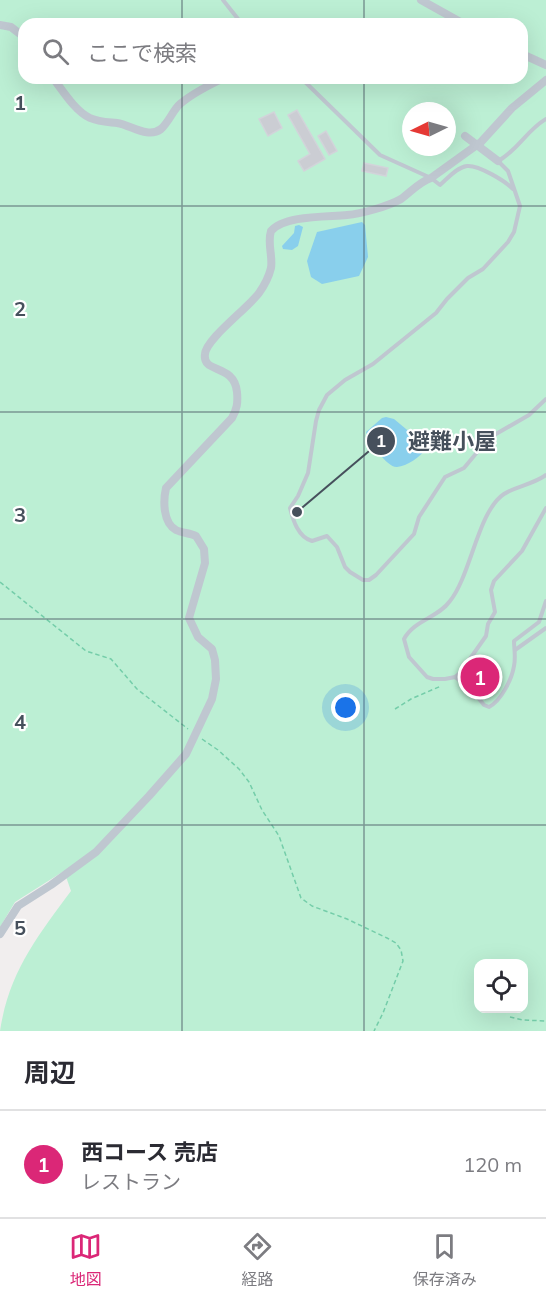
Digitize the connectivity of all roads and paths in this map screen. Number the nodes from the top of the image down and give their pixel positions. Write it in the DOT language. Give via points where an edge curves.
graph roads {
  1 [pos="223,0"];
  2 [pos="421,0"];
  3 [pos="237,18"];
  4 [pos="453,18"];
  5 [pos="0,25"];
  6 [pos="18,32"];
  7 [pos="528,57"];
  8 [pos="546,65"];
  9 [pos="546,80"];
  10 [pos="58,84"];
  11 [pos="212,84"];
  12 [pos="307,84"];
  13 [pos="546,119"];
  14 [pos="465,136"];
  15 [pos="498,161"];
  16 [pos="431,178"];
  17 [pos="516,191"];
  18 [pos="546,399"];
  19 [pos="546,475"];
  20 [pos="286,503"];
  21 [pos="290,508"];
  22 [pos="546,508"];
  23 [pos="0,582"];
  24 [pos="546,601"];
  25 [pos="546,628"];
  26 [pos="515,650"];
  27 [pos="455,677"];
  28 [pos="441,686"];
  29 [pos="395,709"];
  30 [pos="195,734"];
  31 [pos="0,934"];
  32 [pos="510,1017"];
  33 [pos="546,1021"];
  34 [pos="374,1031"];
  1 -- 3 [label="lane"];
  2 -- 4 [label="street"];
  5 -- 6 [label="street"];
  7 -- 8 [label="street"];
  9 -- 16 [label="street" via="512,108 481,142"];
  10 -- 11 [label="street" via="90,118 144,132 162,129 180,104"];
  12 -- 16 [label="lane" via="380,155"];
  13 -- 15 [label="lane"];
  14 -- 15 [label="street, bridge"];
  15 -- 17 [label="lane" via="508,171"];
  16 -- 17 [label="lane" via="440,185 461,168 474,167"];
  16 -- 30 [label="street" via="391,203 348,215 302,219 274,227 270,235 271,268 260,292 208,344 205,359 236,382 238,404 232,418 166,488 164,500 165,515 173,528 196,536 204,549 205,563 189,618 198,637 212,649 216,679 212,699"];
  17 -- 21 [label="lane" via="520,206 514,232 483,269 373,364 327,395 316,421 308,473"];
  18 -- 21 [label="lane" via="529,415 489,438 464,468 445,477 414,534 369,580 345,567 337,547 327,536 312,541 303,537"];
  19 -- 27 [label="lane" via="498,500 483,524 450,601 409,630 404,639 409,657 427,676"];
  20 -- 21 [label="lane"];
  22 -- 27 [label="lane" via="522,551 494,581 491,590 495,612 486,636"];
  23 -- 30 [label="path" via="86,651 111,659 137,689"];
  24 -- 26 [label="lane" via="539,622 514,641"];
  25 -- 26 [label="lane"];
  26 -- 27 [label="lane" via="512,674 498,700 489,707"];
  28 -- 29 [label="path"];
  30 -- 31 [label="street" via="186,754 96,852 18,906"];
  30 -- 34 [label="path" via="218,750 249,782 279,836 302,898 387,938 401,950 403,961"];
  32 -- 33 [label="path"];
}
